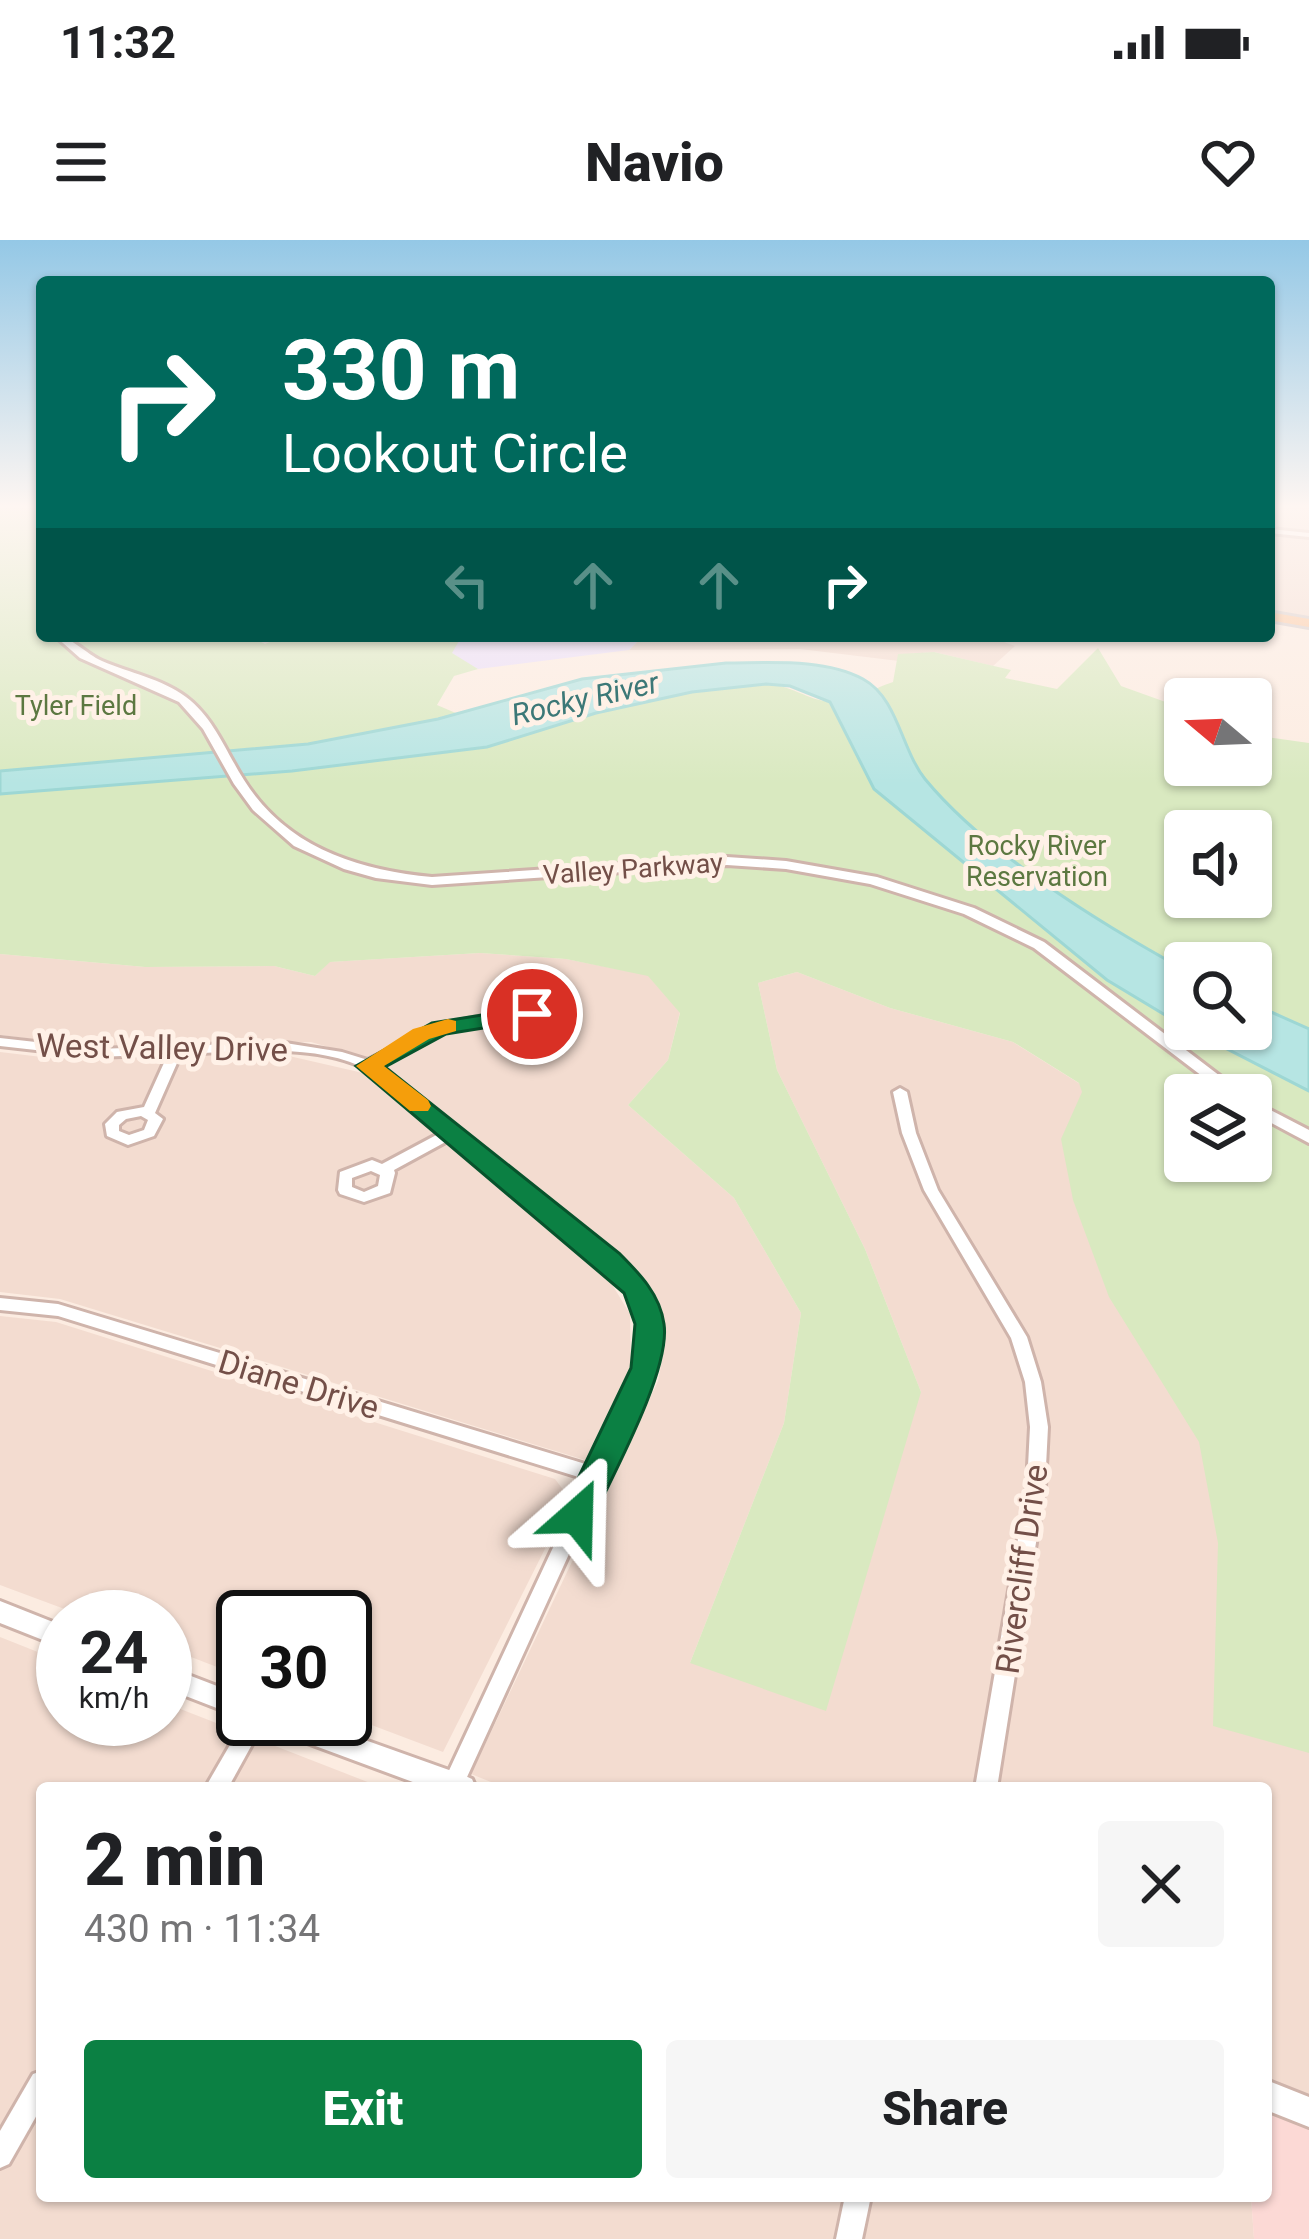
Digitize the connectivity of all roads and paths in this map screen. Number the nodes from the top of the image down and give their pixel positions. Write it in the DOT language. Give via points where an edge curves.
graph roads {
  1 [pos="1275,617"];
  2 [pos="1309,623"];
  3 [pos="68,642"];
  4 [pos="492,1019"];
  5 [pos="0,1042"];
  6 [pos="175,1052"];
  7 [pos="368,1066"];
  8 [pos="1209,1074"];
  9 [pos="900,1092"];
  10 [pos="149,1112"];
  11 [pos="1272,1117"];
  12 [pos="452,1132"];
  13 [pos="1309,1137"];
  14 [pos="385,1169"];
  15 [pos="0,1304"];
  16 [pos="596,1475"];
  17 [pos="0,1612"];
  18 [pos="36,1626"];
  19 [pos="240,1746"];
  20 [pos="348,1746"];
  21 [pos="219,1782"];
  22 [pos="447,1782"];
  23 [pos="460,1782"];
  24 [pos="987,1782"];
  25 [pos="36,2093"];
  26 [pos="1272,2098"];
  27 [pos="1309,2112"];
  28 [pos="0,2155"];
  29 [pos="857,2202"];
  30 [pos="849,2239"];
  1 -- 2 [label="main road"];
  3 -- 8 [label="street, Valley Parkway" via="195,711 260,815 301,846 394,879 727,861 916,892 1039,945"];
  4 -- 7 [label="street" via="421,1034"];
  5 -- 6 [label="street, West Valley Drive" via="68,1052"];
  6 -- 7 [label="street, West Valley Drive" via="279,1046"];
  6 -- 10 [label="street"];
  7 -- 12 [label="street, West Valley Drive"];
  9 -- 24 [label="street, Rivercliff Drive" via="931,1190 1019,1337 1039,1427"];
  11 -- 13 [label="street"];
  12 -- 14 [label="street"];
  12 -- 16 [label="street, West Valley Drive" via="636,1288 650,1324 646,1368"];
  15 -- 16 [label="street, Diane Drive" via="58,1310"];
  16 -- 23 [label="street, West Valley Drive"];
  17 -- 18 [label="street"];
  19 -- 21 [label="street"];
  20 -- 22 [label="street"];
  25 -- 28 [label="street"];
  26 -- 27 [label="street"];
  29 -- 30 [label="street"];
}
